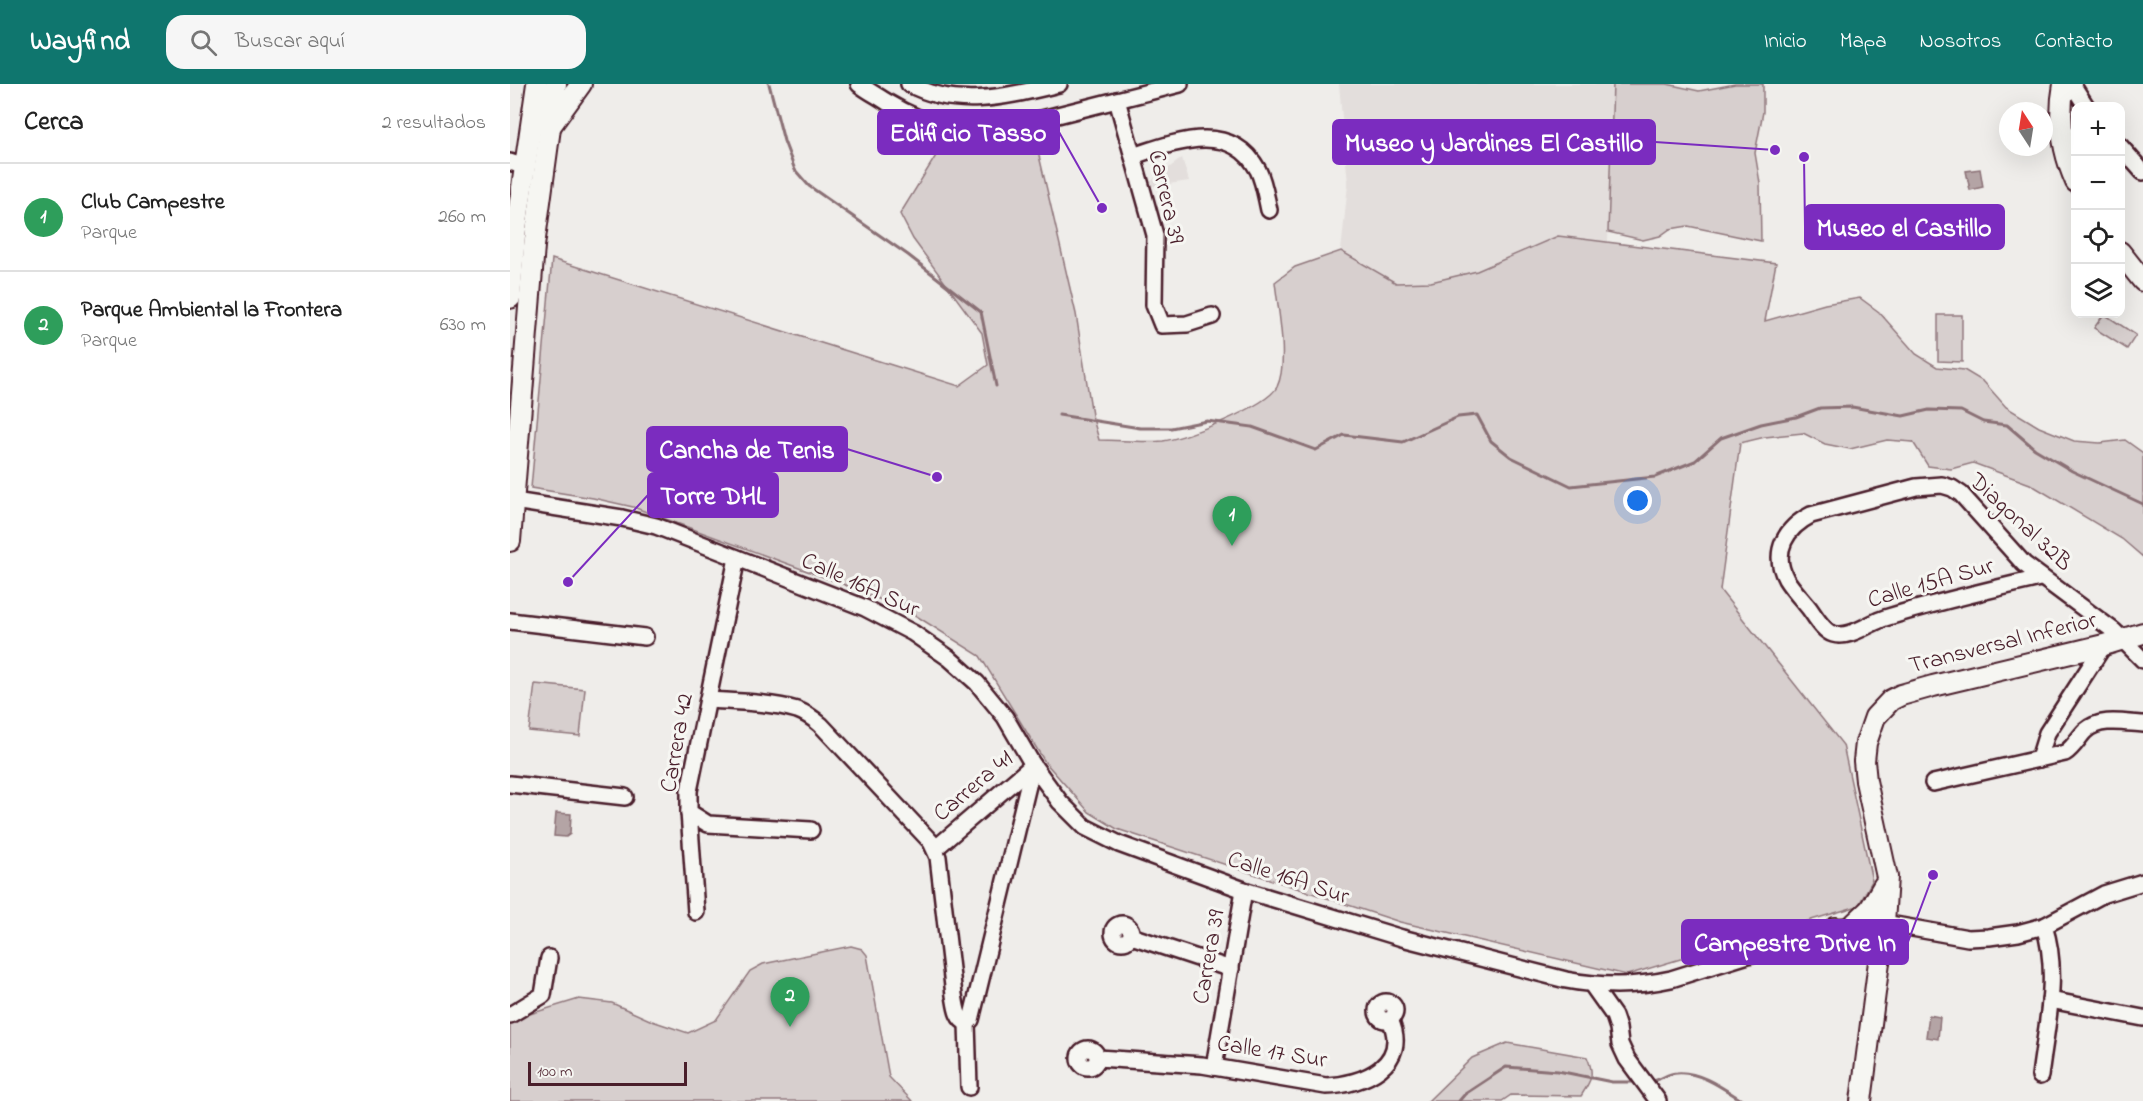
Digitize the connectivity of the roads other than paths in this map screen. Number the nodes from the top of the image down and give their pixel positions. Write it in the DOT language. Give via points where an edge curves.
graph roads {
  1 [pos="537,84"];
  2 [pos="556,84"];
  3 [pos="581,84"];
  4 [pos="859,84"];
  5 [pos="909,84"];
  6 [pos="1059,84"];
  7 [pos="1180,84"];
  8 [pos="2064,84"];
  9 [pos="2072,84"];
  10 [pos="1117,100"];
  11 [pos="2083,102"];
  12 [pos="2068,112"];
  13 [pos="550,126"];
  14 [pos="2125,151"];
  15 [pos="1133,156"];
  16 [pos="518,165"];
  17 [pos="2071,167"];
  18 [pos="2143,172"];
  19 [pos="1269,210"];
  20 [pos="513,235"];
  21 [pos="2125,257"];
  22 [pos="2143,281"];
  23 [pos="510,298"];
  24 [pos="1212,316"];
  25 [pos="512,500"];
  26 [pos="510,541"];
  27 [pos="737,558"];
  28 [pos="2040,578"];
  29 [pos="510,621"];
  30 [pos="1836,635"];
  31 [pos="645,637"];
  32 [pos="2137,644"];
  33 [pos="2085,660"];
  34 [pos="708,700"];
  35 [pos="2143,724"];
  36 [pos="2039,759"];
  37 [pos="1033,765"];
  38 [pos="1933,783"];
  39 [pos="510,784"];
  40 [pos="625,797"];
  41 [pos="689,812"];
  42 [pos="811,830"];
  43 [pos="936,848"];
  44 [pos="1887,877"];
  45 [pos="2143,882"];
  46 [pos="1244,890"];
  47 [pos="696,912"];
  48 [pos="1855,923"];
  49 [pos="1884,923"];
  50 [pos="2044,926"];
  51 [pos="1835,928"];
  52 [pos="1131,936"];
  53 [pos="549,958"];
  54 [pos="1880,959"];
  55 [pos="1231,969"];
  56 [pos="1592,985"];
  57 [pos="2050,1000"];
  58 [pos="510,1015"];
  59 [pos="2143,1018"];
  60 [pos="1390,1020"];
  61 [pos="967,1023"];
  62 [pos="1098,1058"];
  63 [pos="1214,1067"];
  64 [pos="2040,1076"];
  65 [pos="969,1087"];
  66 [pos="1658,1101"];
  67 [pos="1861,1101"];
  1 -- 16 [label="main road"];
  2 -- 13 [label="main road"];
  3 -- 13 [label="main road"];
  4 -- 10 [label="street" via="911,116 936,125 972,130 1014,126"];
  5 -- 6 [label="street" via="950,99 980,100"];
  7 -- 10 [label="street"];
  8 -- 12 [label="main road"];
  9 -- 11 [label="street"];
  10 -- 15 [label="street, Carrera 39"];
  12 -- 17 [label="main road" via="2065,150"];
  13 -- 25 [label="main road" via="534,246"];
  14 -- 18 [label="street"];
  15 -- 19 [label="street" via="1202,138 1230,144 1252,161"];
  15 -- 24 [label="street, Carrera 39" via="1155,235 1154,305 1162,325 1186,324"];
  16 -- 20 [label="main road"];
  20 -- 23 [label="main road"];
  21 -- 22 [label="main road"];
  25 -- 26 [label="main road"];
  25 -- 27 [label="street, Calle 16A Sur" via="640,522"];
  27 -- 34 [label="street, Carrera 42"];
  27 -- 37 [label="street, Calle 16A Sur" via="889,620 949,658 977,683 1005,717"];
  28 -- 30 [label="street, Calle 15A Sur" via="1950,600"];
  28 -- 30 [label="street, Diagonal 32B" via="1961,494 1942,484 1916,487 1811,515 1799,521 1783,541 1781,555 1786,579 1826,629"];
  28 -- 32 [label="street, Diagonal 32B"];
  29 -- 31 [label="street"];
  32 -- 33 [label="main road, Transversal Inferior" via="2104,645"];
  33 -- 36 [label="street" via="2047,733"];
  33 -- 44 [label="main road, Transversal Inferior" via="1933,686 1901,695 1882,708 1870,728 1864,761"];
  34 -- 41 [label="street, Carrera 42" via="689,791"];
  34 -- 43 [label="street" via="797,710 821,724"];
  35 -- 36 [label="street" via="2098,724 2070,749"];
  36 -- 38 [label="street"];
  37 -- 43 [label="street, Carrera 41"];
  37 -- 46 [label="street, Calle 16A Sur" via="1060,802 1085,827 1119,844"];
  37 -- 61 [label="street, Carrera 41" via="971,1020"];
  39 -- 40 [label="street"];
  41 -- 42 [label="street, Carrera 42" via="708,824"];
  41 -- 47 [label="street"];
  43 -- 61 [label="street, Carrera 41" via="954,995 958,1015"];
  44 -- 48 [label="main road" via="1875,902"];
  44 -- 49 [label="main road, Transversal Inferior"];
  45 -- 50 [label="street, Calle 16A Sur" via="2104,894"];
  46 -- 55 [label="street, Carrera 39"];
  46 -- 56 [label="street, Calle 16A Sur" via="1402,938"];
  48 -- 49 [label="street, Calle 16A Sur"];
  48 -- 51 [label="street, Calle 16A Sur"];
  49 -- 50 [label="street, Calle 16A Sur" via="1968,938 1989,938"];
  49 -- 54 [label="main road, Transversal Inferior"];
  50 -- 57 [label="street" via="2052,967"];
  51 -- 54 [label="main road" via="1867,938"];
  51 -- 56 [label="street, Calle 16A Sur" via="1671,979 1644,985"];
  52 -- 55 [label="street"];
  53 -- 58 [label="street" via="543,995"];
  54 -- 67 [label="main road, Transversal Inferior"];
  55 -- 63 [label="street, Carrera 39"];
  56 -- 66 [label="street" via="1614,1016 1627,1059"];
  57 -- 59 [label="street"];
  57 -- 64 [label="street"];
  60 -- 63 [label="street, Calle 17 Sur" via="1396,1041 1386,1064 1355,1083 1326,1086"];
  61 -- 65 [label="street, Carrera 41"];
  62 -- 63 [label="street, Calle 17 Sur"];
}
